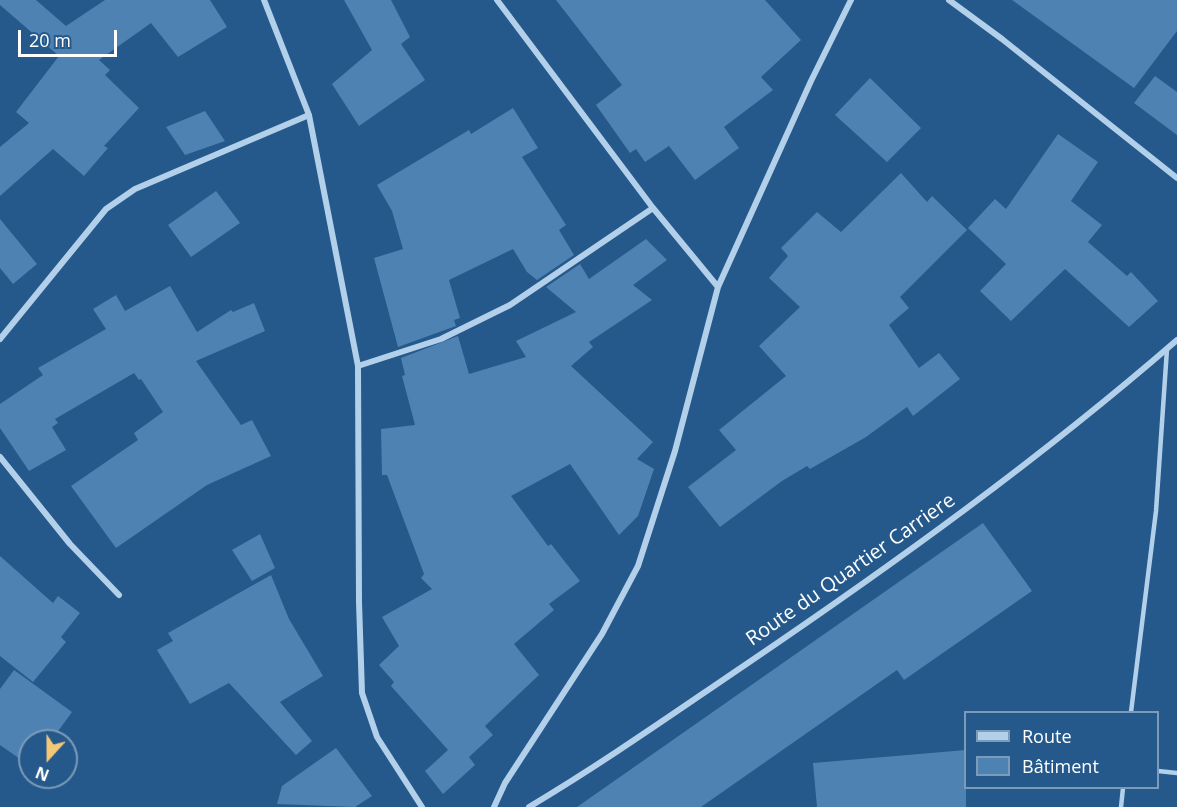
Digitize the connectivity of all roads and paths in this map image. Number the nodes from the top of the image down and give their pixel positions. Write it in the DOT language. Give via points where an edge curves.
graph roads {
  1 [pos="264,0"];
  2 [pos="497,0"];
  3 [pos="851,0"];
  4 [pos="949,0"];
  5 [pos="309,115"];
  6 [pos="1177,178"];
  7 [pos="653,208"];
  8 [pos="718,287"];
  9 [pos="0,339"];
  10 [pos="1177,340"];
  11 [pos="1167,349"];
  12 [pos="358,366"];
  13 [pos="0,457"];
  14 [pos="119,595"];
  15 [pos="1131,711"];
  16 [pos="1159,771"];
  17 [pos="1177,773"];
  18 [pos="1123,789"];
  19 [pos="422,807"];
  20 [pos="494,807"];
  21 [pos="529,807"];
  22 [pos="1121,807"];
  1 -- 5 [label="street"];
  2 -- 7 [label="street"];
  3 -- 8 [label="street"];
  4 -- 6 [label="street"];
  5 -- 9 [label="street" via="135,189 106,209"];
  5 -- 12 [label="street"];
  7 -- 8 [label="street"];
  7 -- 12 [label="street" via="510,305 441,339"];
  8 -- 20 [label="street" via="675,451 638,566 602,634"];
  10 -- 11 [label="street, Route du Quartier Carriere"];
  11 -- 15 [label="lane" via="1156,511"];
  11 -- 21 [label="street, Route du Quartier Carriere" via="1000,484 826,610"];
  12 -- 19 [label="street" via="362,693 377,737"];
  13 -- 14 [label="street" via="70,544"];
  16 -- 17 [label="lane"];
  18 -- 22 [label="lane"];
}
